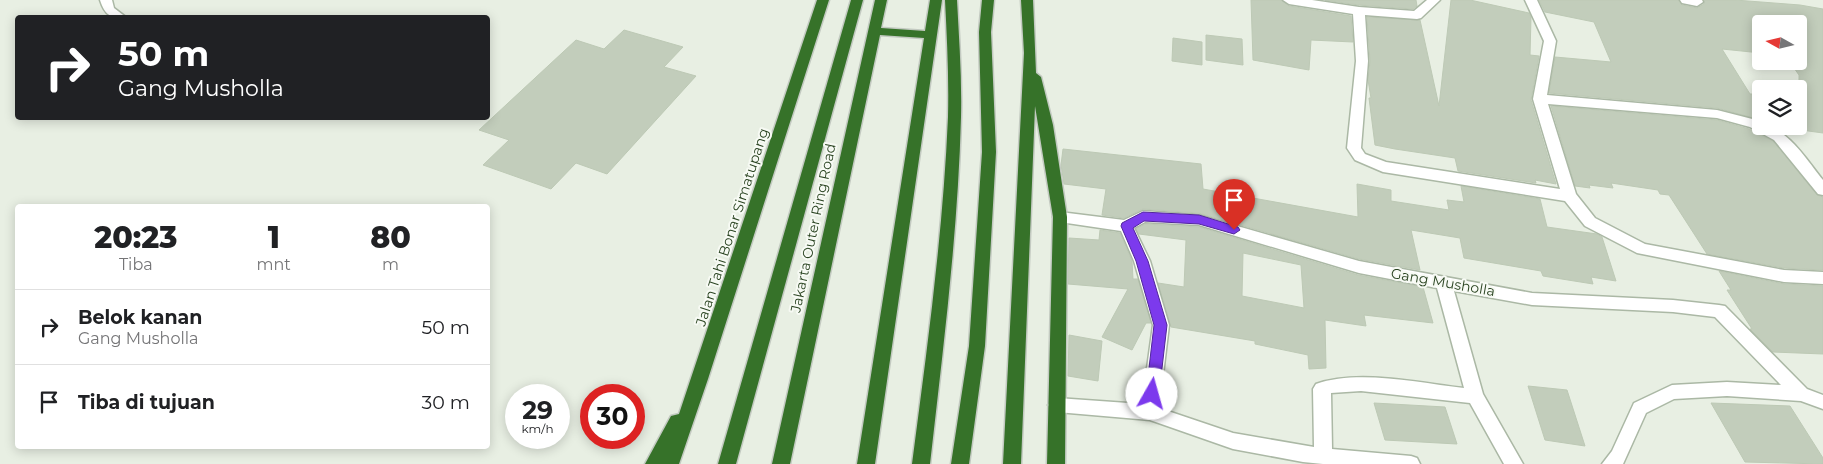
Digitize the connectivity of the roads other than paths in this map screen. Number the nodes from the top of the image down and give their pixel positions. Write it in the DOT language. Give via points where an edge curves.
graph roads {
  1 [pos="106,0"];
  2 [pos="823,0"];
  3 [pos="857,0"];
  4 [pos="881,0"];
  5 [pos="936,0"];
  6 [pos="951,0"];
  7 [pos="988,0"];
  8 [pos="1027,0"];
  9 [pos="1289,0"];
  10 [pos="1434,0"];
  11 [pos="1531,0"];
  12 [pos="1359,11"];
  13 [pos="117,15"];
  14 [pos="874,31"];
  15 [pos="930,35"];
  16 [pos="1030,59"];
  17 [pos="1540,99"];
  18 [pos="1823,190"];
  19 [pos="1569,196"];
  20 [pos="1060,217"];
  21 [pos="1126,226"];
  22 [pos="1823,278"];
  23 [pos="1444,282"];
  24 [pos="700,380"];
  25 [pos="1801,394"];
  26 [pos="1475,396"];
  27 [pos="1823,402"];
  28 [pos="1057,405"];
  29 [pos="1150,412"];
  30 [pos="1323,456"];
  31 [pos="654,464"];
  32 [pos="670,464"];
  33 [pos="727,464"];
  34 [pos="781,464"];
  35 [pos="866,464"];
  36 [pos="921,464"];
  37 [pos="960,464"];
  38 [pos="1012,464"];
  39 [pos="1056,464"];
  40 [pos="1410,464"];
  41 [pos="1514,464"];
  42 [pos="1611,464"];
  1 -- 13 [label="street" via="110,10"];
  2 -- 24 [label="highway, Jalan Tahi Bonar Simatupang"];
  3 -- 33 [label="highway"];
  4 -- 14 [label="highway, Jakarta Outer Ring Road"];
  5 -- 15 [label="highway"];
  6 -- 36 [label="highway" via="955,50 951,182"];
  7 -- 37 [label="highway" via="985,32 989,152 976,346"];
  8 -- 16 [label="highway"];
  9 -- 12 [label="street"];
  10 -- 12 [label="street" via="1417,15"];
  11 -- 17 [label="street" via="1550,41"];
  12 -- 19 [label="street" via="1362,62 1354,148 1360,158 1383,166"];
  14 -- 15 [label="highway"];
  14 -- 34 [label="highway, Jakarta Outer Ring Road"];
  15 -- 35 [label="highway"];
  16 -- 20 [label="highway" via="1046,126"];
  16 -- 38 [label="highway" via="1020,343"];
  17 -- 18 [label="street" via="1717,114 1755,124 1779,137"];
  17 -- 19 [label="street"];
  19 -- 22 [label="street" via="1590,222 1642,249 1784,276"];
  20 -- 21 [label="street"];
  20 -- 28 [label="highway"];
  21 -- 23 [label="street, Gang Musholla" via="1143,216 1199,220 1359,267"];
  21 -- 29 [label="street" via="1142,261 1161,325"];
  23 -- 25 [label="street, Gang Musholla" via="1532,299 1673,306 1719,312"];
  23 -- 26 [label="street"];
  24 -- 31 [label="highway"];
  24 -- 32 [label="highway, Jalan Tahi Bonar Simatupang"];
  25 -- 27 [label="street"];
  25 -- 42 [label="street" via="1727,389 1672,392 1640,408 1618,457"];
  26 -- 30 [label="street" via="1334,384 1322,389"];
  26 -- 41 [label="street"];
  28 -- 29 [label="street"];
  28 -- 39 [label="highway"];
  29 -- 30 [label="street" via="1233,441"];
  30 -- 40 [label="street"];
}
